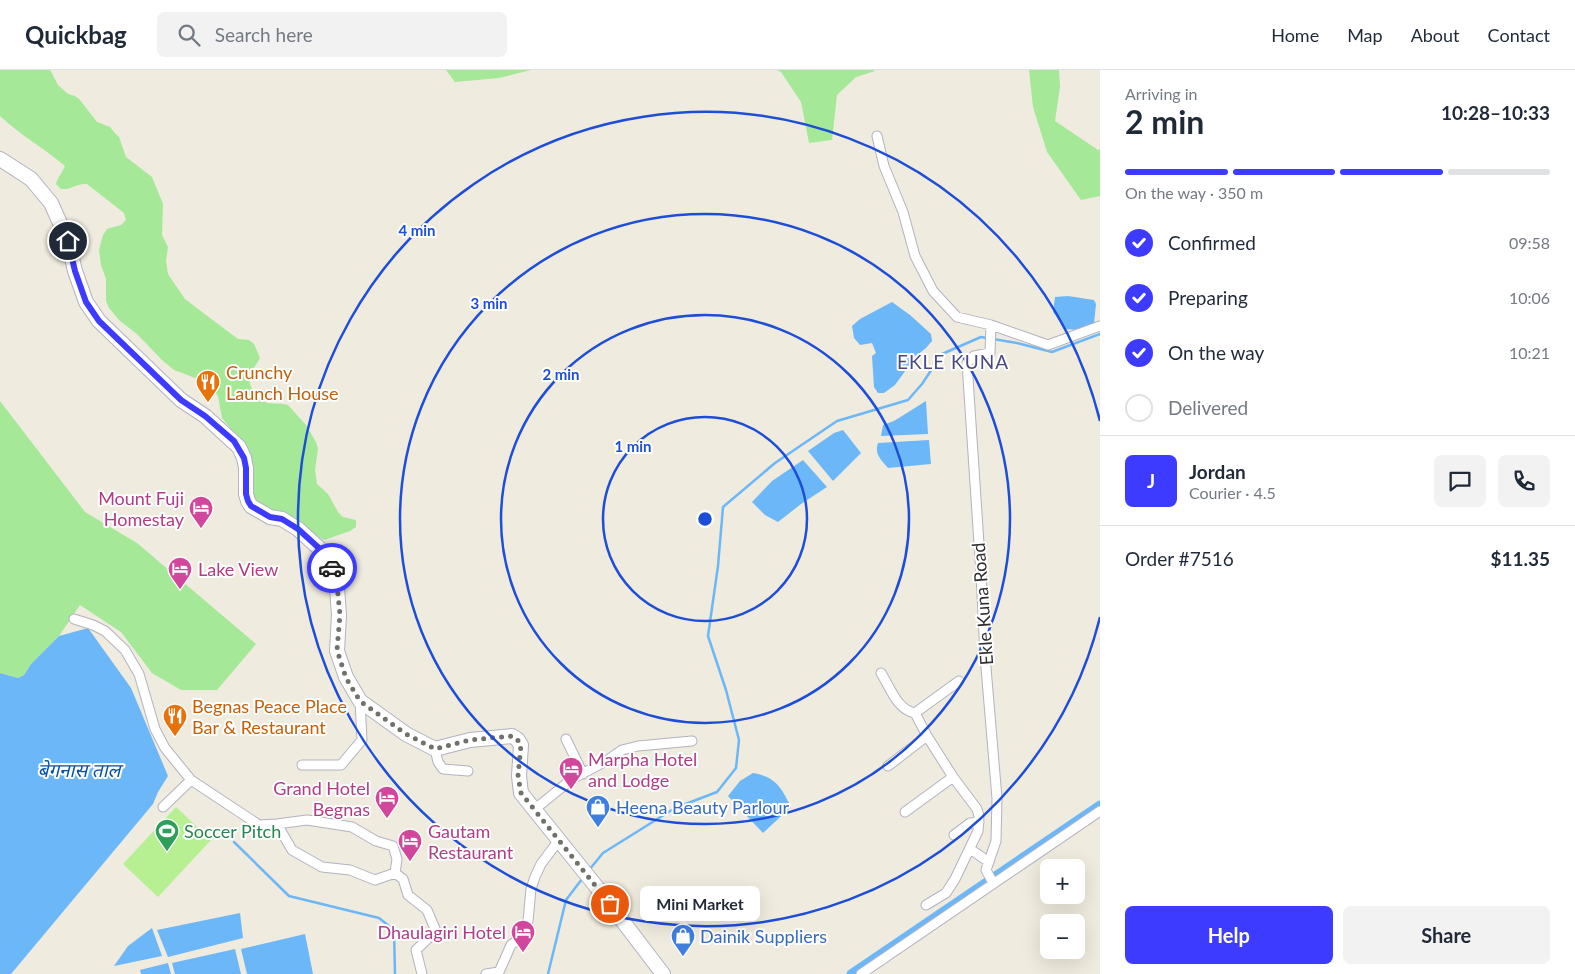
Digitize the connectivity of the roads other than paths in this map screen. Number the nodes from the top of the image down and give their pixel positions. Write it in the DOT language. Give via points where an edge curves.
graph roads {
  1 [pos="877,136"];
  2 [pos="0,159"];
  3 [pos="992,325"];
  4 [pos="1100,326"];
  5 [pos="74,620"];
  6 [pos="881,672"];
  7 [pos="959,681"];
  8 [pos="360,701"];
  9 [pos="915,714"];
  10 [pos="927,736"];
  11 [pos="566,739"];
  12 [pos="692,741"];
  13 [pos="435,749"];
  14 [pos="302,765"];
  15 [pos="888,766"];
  16 [pos="468,771"];
  17 [pos="583,774"];
  18 [pos="953,777"];
  19 [pos="191,780"];
  20 [pos="163,807"];
  21 [pos="535,809"];
  22 [pos="1100,811"];
  23 [pos="905,812"];
  24 [pos="979,822"];
  25 [pos="276,824"];
  26 [pos="954,834"];
  27 [pos="563,845"];
  28 [pos="970,849"];
  29 [pos="988,866"];
  30 [pos="395,872"];
  31 [pos="993,883"];
  32 [pos="926,905"];
  33 [pos="422,974"];
  34 [pos="486,974"];
  35 [pos="663,974"];
  36 [pos="861,974"];
  1 -- 3 [label="street" via="915,256 933,291 957,317"];
  2 -- 8 [label="main road" via="31,179 50,203 68,241 86,302 99,321 181,400 234,441 244,458 246,494 251,506 298,529 327,559 336,574 340,615 337,650 346,678"];
  3 -- 4 [label="street" via="1048,345"];
  3 -- 29 [label="street, Ekle Kuna Road" via="990,353 974,356 967,363 997,798 996,841"];
  5 -- 19 [label="street" via="105,631 125,650 139,674 155,729 165,748"];
  6 -- 9 [label="street" via="902,708"];
  7 -- 9 [label="street"];
  8 -- 13 [label="main road" via="406,734"];
  8 -- 14 [label="street" via="362,740 341,765"];
  9 -- 10 [label="street"];
  10 -- 15 [label="street"];
  10 -- 18 [label="street"];
  11 -- 17 [label="street"];
  12 -- 17 [label="street" via="622,750"];
  13 -- 16 [label="street" via="443,769"];
  13 -- 21 [label="main road" via="470,740 512,736 517,739 521,745 518,776 521,793"];
  17 -- 21 [label="street"];
  18 -- 23 [label="street"];
  18 -- 24 [label="street" via="977,809"];
  19 -- 20 [label="street"];
  19 -- 25 [label="street" via="259,825"];
  21 -- 27 [label="main road"];
  22 -- 31 [label="street"];
  24 -- 26 [label="street" via="970,823"];
  24 -- 28 [label="street"];
  25 -- 30 [label="street" via="292,850 322,867 350,870 375,880"];
  25 -- 30 [label="street" via="307,820 352,827 376,841 393,846 397,859"];
  27 -- 34 [label="street" via="541,864 535,877 524,935 511,944 499,972"];
  27 -- 35 [label="main road"];
  28 -- 29 [label="street"];
  28 -- 32 [label="street" via="946,893"];
  29 -- 31 [label="street"];
  30 -- 33 [label="street" via="403,879 408,896 426,910 436,931 416,950"];
  31 -- 36 [label="street"];
}
